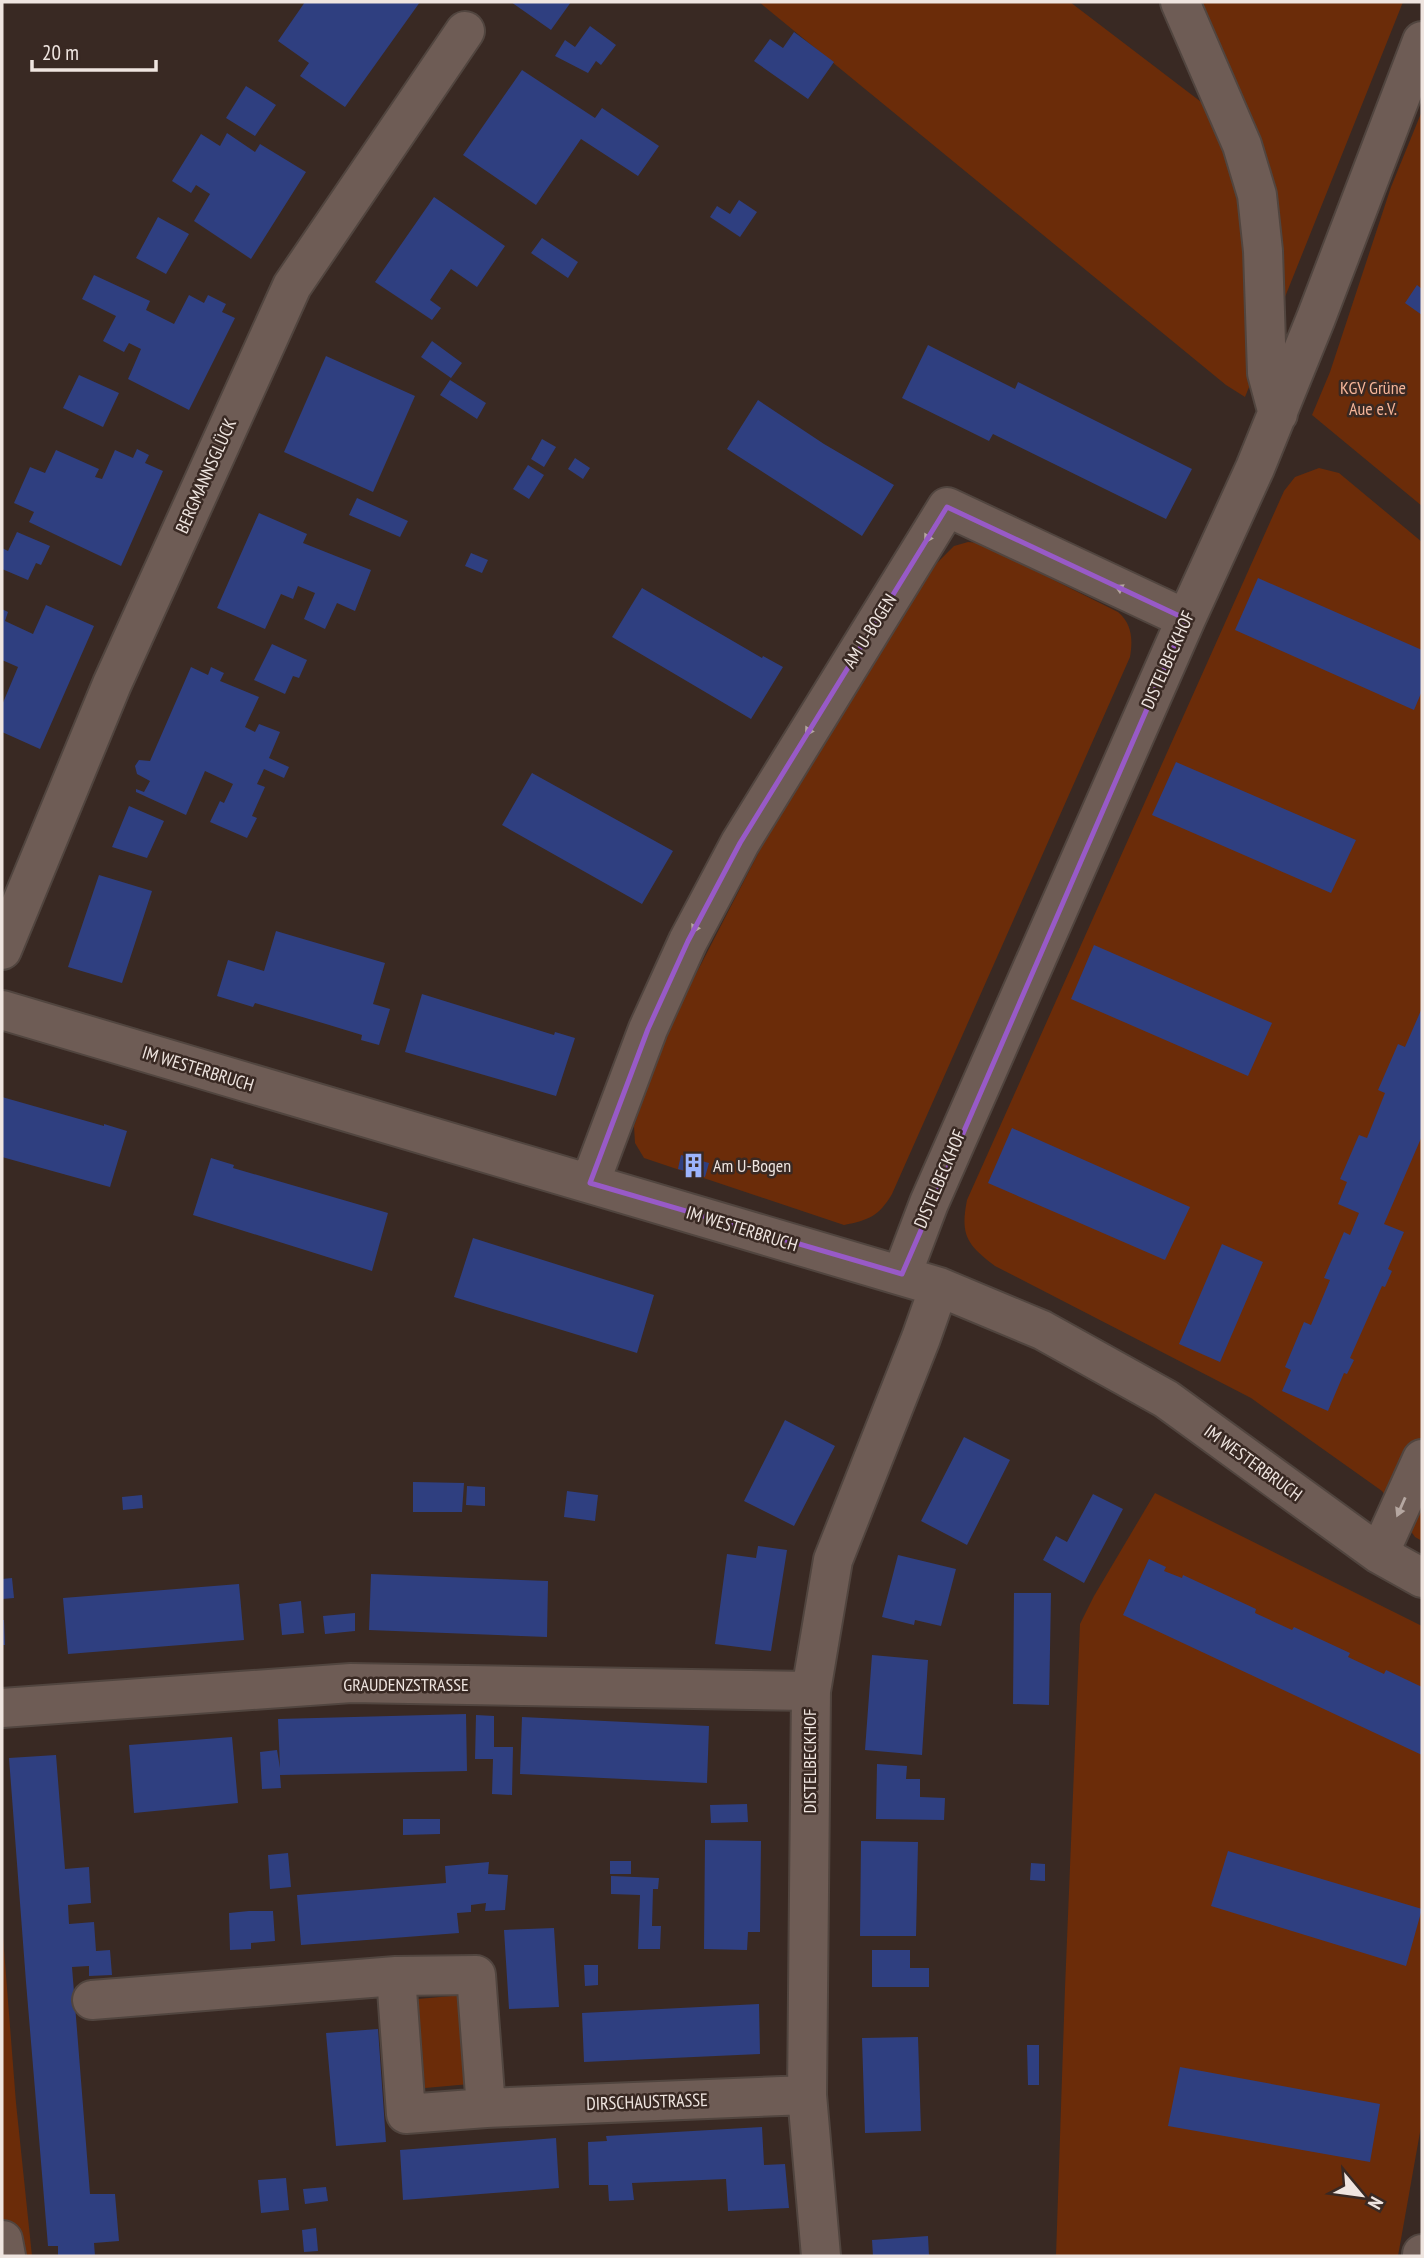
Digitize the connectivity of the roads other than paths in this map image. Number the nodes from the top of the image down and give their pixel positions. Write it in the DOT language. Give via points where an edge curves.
graph roads {
  1 [pos="1180,2"];
  2 [pos="466,31"];
  3 [pos="1422,41"];
  4 [pos="1278,414"];
  5 [pos="1186,619"];
  6 [pos="2,950"];
  7 [pos="2,1010"];
  8 [pos="590,1183"];
  9 [pos="902,1274"];
  10 [pos="939,1287"];
  11 [pos="1422,1459"];
  12 [pos="1379,1554"];
  13 [pos="1422,1578"];
  14 [pos="811,1691"];
  15 [pos="2,1708"];
  16 [pos="396,1976"];
  17 [pos="92,2000"];
  18 [pos="807,2095"];
  19 [pos="486,2108"];
  20 [pos="821,2256"];
  1 -- 4 [label="street" via="1242,145 1257,195 1267,373"];
  2 -- 6 [label="street, BERGMANNSGLÜCK" via="292,286 112,684"];
  3 -- 4 [label="street, DISTELBECKHOF"];
  4 -- 5 [label="street, DISTELBECKHOF"];
  5 -- 8 [label="street, AM U-BOGEN, one-way" via="947,506 740,843 688,941 648,1029"];
  5 -- 9 [label="street, DISTELBECKHOF"];
  7 -- 8 [label="street, IM WESTERBRUCH"];
  8 -- 9 [label="street, IM WESTERBRUCH"];
  9 -- 10 [label="street, IM WESTERBRUCH"];
  10 -- 12 [label="street, IM WESTERBRUCH" via="1042,1330 1166,1399"];
  10 -- 14 [label="street, DISTELBECKHOF" via="833,1560"];
  11 -- 12 [label="street, one-way"];
  12 -- 13 [label="street, IM WESTERBRUCH"];
  14 -- 15 [label="street, GRAUDENZSTRASSE" via="351,1683"];
  14 -- 18 [label="street, DISTELBECKHOF"];
  16 -- 17 [label="street"];
  16 -- 19 [label="street" via="476,1976"];
  16 -- 19 [label="street, DIRSCHAUSTRASSE" via="406,2114"];
  18 -- 19 [label="street, DIRSCHAUSTRASSE"];
  18 -- 20 [label="street, DISTELBECKHOF"];
}
